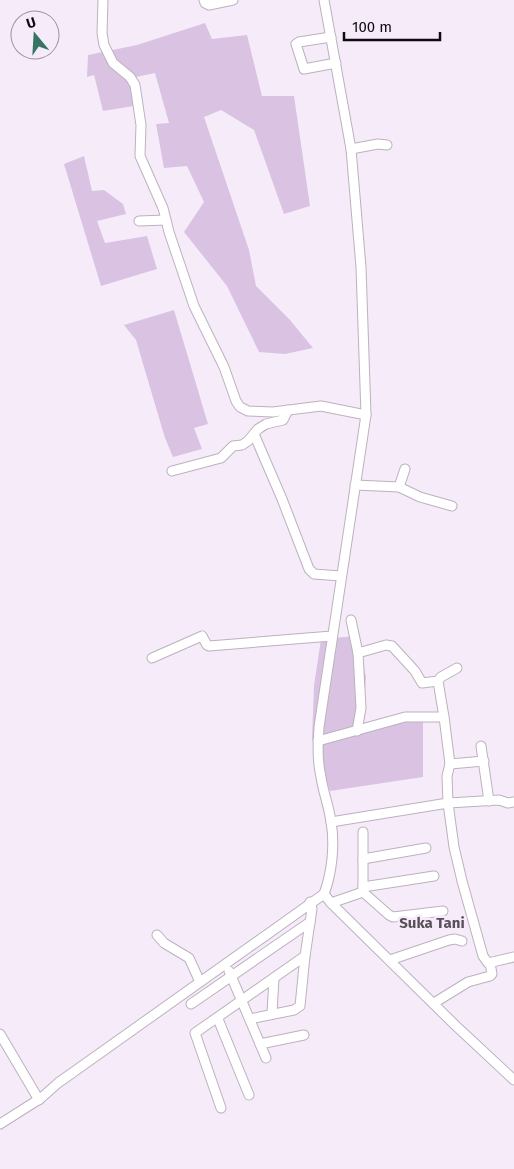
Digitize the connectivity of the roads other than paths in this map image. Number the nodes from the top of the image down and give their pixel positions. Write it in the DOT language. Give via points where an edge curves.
graph roads {
  1 [pos="102,0"];
  2 [pos="204,0"];
  3 [pos="233,0"];
  4 [pos="324,0"];
  5 [pos="331,37"];
  6 [pos="336,63"];
  7 [pos="387,145"];
  8 [pos="351,149"];
  9 [pos="166,220"];
  10 [pos="139,222"];
  11 [pos="288,410"];
  12 [pos="366,415"];
  13 [pos="254,434"];
  14 [pos="405,469"];
  15 [pos="172,472"];
  16 [pos="355,485"];
  17 [pos="399,487"];
  18 [pos="452,506"];
  19 [pos="341,576"];
  20 [pos="351,620"];
  21 [pos="332,636"];
  22 [pos="358,653"];
  23 [pos="152,658"];
  24 [pos="457,668"];
  25 [pos="438,681"];
  26 [pos="444,717"];
  27 [pos="357,731"];
  28 [pos="318,741"];
  29 [pos="481,746"];
  30 [pos="484,761"];
  31 [pos="450,764"];
  32 [pos="489,801"];
  33 [pos="514,802"];
  34 [pos="448,804"];
  35 [pos="332,822"];
  36 [pos="363,832"];
  37 [pos="426,848"];
  38 [pos="363,859"];
  39 [pos="434,876"];
  40 [pos="363,889"];
  41 [pos="324,894"];
  42 [pos="331,903"];
  43 [pos="444,911"];
  44 [pos="311,913"];
  45 [pos="157,935"];
  46 [pos="462,941"];
  47 [pos="305,956"];
  48 [pos="514,958"];
  49 [pos="390,960"];
  50 [pos="490,963"];
  51 [pos="229,971"];
  52 [pos="274,978"];
  53 [pos="200,982"];
  54 [pos="242,1000"];
  55 [pos="191,1004"];
  56 [pos="434,1004"];
  57 [pos="272,1013"];
  58 [pos="218,1019"];
  59 [pos="250,1019"];
  60 [pos="0,1034"];
  61 [pos="304,1035"];
  62 [pos="260,1044"];
  63 [pos="266,1058"];
  64 [pos="514,1070"];
  65 [pos="504,1073"];
  66 [pos="514,1080"];
  67 [pos="249,1095"];
  68 [pos="40,1099"];
  69 [pos="222,1108"];
  70 [pos="0,1123"];
  1 -- 9 [label="street" via="104,45 113,63 130,77 134,85 141,126 140,156"];
  2 -- 3 [label="street" via="209,6"];
  4 -- 5 [label="street"];
  5 -- 6 [label="street"];
  5 -- 6 [label="street" via="296,44 304,70"];
  6 -- 8 [label="street"];
  7 -- 8 [label="street"];
  8 -- 12 [label="street" via="361,267"];
  9 -- 10 [label="street"];
  9 -- 11 [label="street" via="194,306 224,367 236,401 248,411"];
  11 -- 12 [label="street" via="321,406"];
  11 -- 13 [label="street" via="283,420 266,424"];
  12 -- 16 [label="street"];
  13 -- 15 [label="street" via="244,444 230,448 221,458"];
  13 -- 19 [label="street" via="309,570 314,574"];
  14 -- 17 [label="street"];
  16 -- 17 [label="street"];
  16 -- 19 [label="street"];
  17 -- 18 [label="street"];
  19 -- 21 [label="street"];
  20 -- 22 [label="street"];
  21 -- 23 [label="street" via="209,646 200,636"];
  21 -- 28 [label="street"];
  22 -- 25 [label="street" via="392,646 422,683"];
  22 -- 27 [label="street" via="361,708"];
  24 -- 25 [label="street"];
  25 -- 26 [label="street"];
  26 -- 27 [label="street" via="405,717"];
  26 -- 31 [label="street"];
  27 -- 28 [label="street"];
  28 -- 35 [label="street" via="320,774"];
  29 -- 30 [label="street"];
  30 -- 31 [label="street"];
  30 -- 32 [label="street"];
  31 -- 34 [label="street"];
  32 -- 33 [label="street"];
  32 -- 34 [label="street"];
  34 -- 35 [label="street"];
  34 -- 50 [label="street" via="462,881 483,956"];
  35 -- 41 [label="street" via="329,880"];
  36 -- 38 [label="street"];
  37 -- 38 [label="street"];
  38 -- 40 [label="street"];
  39 -- 40 [label="street"];
  40 -- 42 [label="street"];
  40 -- 43 [label="street" via="394,917"];
  41 -- 42 [label="street"];
  41 -- 44 [label="street"];
  42 -- 49 [label="street"];
  44 -- 47 [label="street"];
  44 -- 51 [label="street"];
  44 -- 51 [label="street"];
  45 -- 53 [label="street" via="189,958"];
  46 -- 49 [label="street" via="449,940"];
  47 -- 52 [label="street"];
  47 -- 57 [label="street" via="300,1006"];
  48 -- 50 [label="street"];
  49 -- 56 [label="street"];
  50 -- 56 [label="street" via="490,976 468,982"];
  51 -- 53 [label="street"];
  51 -- 54 [label="street"];
  51 -- 55 [label="street"];
  52 -- 54 [label="street"];
  52 -- 57 [label="street"];
  53 -- 68 [label="street"];
  54 -- 58 [label="street"];
  54 -- 59 [label="street"];
  56 -- 65 [label="street"];
  57 -- 59 [label="street"];
  58 -- 67 [label="street"];
  58 -- 69 [label="street" via="195,1035"];
  59 -- 62 [label="street"];
  60 -- 68 [label="street"];
  61 -- 62 [label="street"];
  62 -- 63 [label="street"];
  64 -- 65 [label="street"];
  65 -- 66 [label="street"];
  68 -- 70 [label="street"];
}
